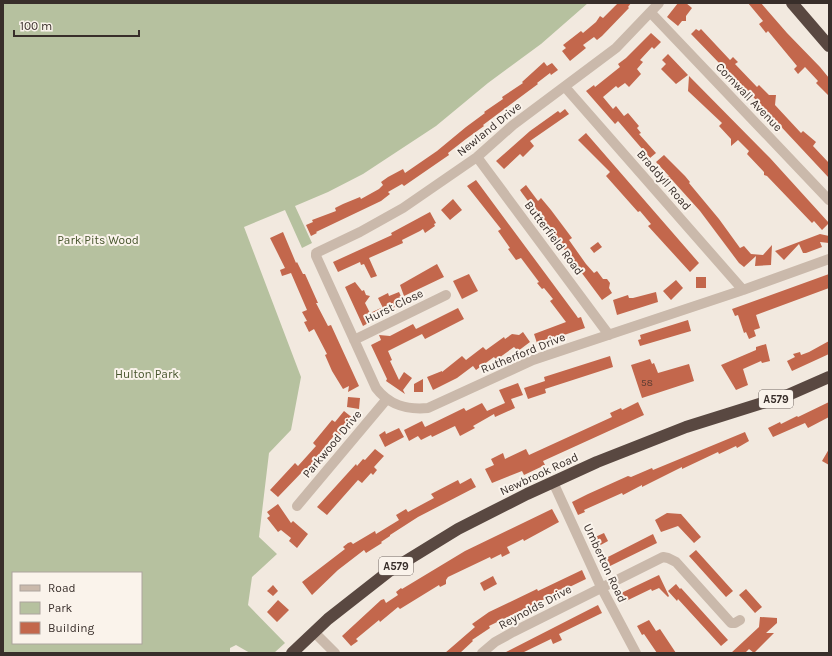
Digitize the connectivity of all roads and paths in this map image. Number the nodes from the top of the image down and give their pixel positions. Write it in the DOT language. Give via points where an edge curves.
graph roads {
  1 [pos="659,3"];
  2 [pos="792,3"];
  3 [pos="651,13"];
  4 [pos="829,46"];
  5 [pos="565,87"];
  6 [pos="477,157"];
  7 [pos="829,200"];
  8 [pos="829,259"];
  9 [pos="743,290"];
  10 [pos="446,295"];
  11 [pos="609,335"];
  12 [pos="354,340"];
  13 [pos="829,377"];
  14 [pos="386,400"];
  15 [pos="553,482"];
  16 [pos="298,506"];
  17 [pos="601,587"];
  18 [pos="740,620"];
  19 [pos="314,632"];
  20 [pos="292,653"];
  21 [pos="335,653"];
  22 [pos="482,653"];
  23 [pos="636,653"];
  1 -- 3 [label="street, Newland Drive"];
  2 -- 4 [label="highway"];
  3 -- 5 [label="street, Newland Drive" via="616,48"];
  3 -- 7 [label="street, Cornwall Avenue"];
  5 -- 6 [label="street, Newland Drive" via="513,125"];
  5 -- 9 [label="street, Braddyll Road"];
  6 -- 11 [label="street, Butterfield Road"];
  6 -- 12 [label="street, Newland Drive" via="403,208 360,232 318,250 316,256"];
  8 -- 9 [label="street, Rutherford Drive"];
  9 -- 11 [label="street, Rutherford Drive"];
  10 -- 12 [label="street, Hurst Close"];
  11 -- 14 [label="street, Rutherford Drive" via="513,368 428,408 406,408"];
  12 -- 14 [label="street" via="376,388"];
  13 -- 15 [label="highway, Newbrook Road / A579" via="788,395 686,427"];
  14 -- 16 [label="street, Parkwood Drive"];
  15 -- 17 [label="street, Umberton Road"];
  15 -- 19 [label="highway, Newbrook Road / A579" via="423,549 388,572"];
  17 -- 18 [label="street, Reynolds Drive" via="658,559 668,558 676,562 731,623 735,624"];
  17 -- 22 [label="street, Reynolds Drive" via="513,632"];
  17 -- 23 [label="street, Umberton Road"];
  19 -- 20 [label="highway, Newbrook Road / A579"];
  19 -- 21 [label="street"];
}
